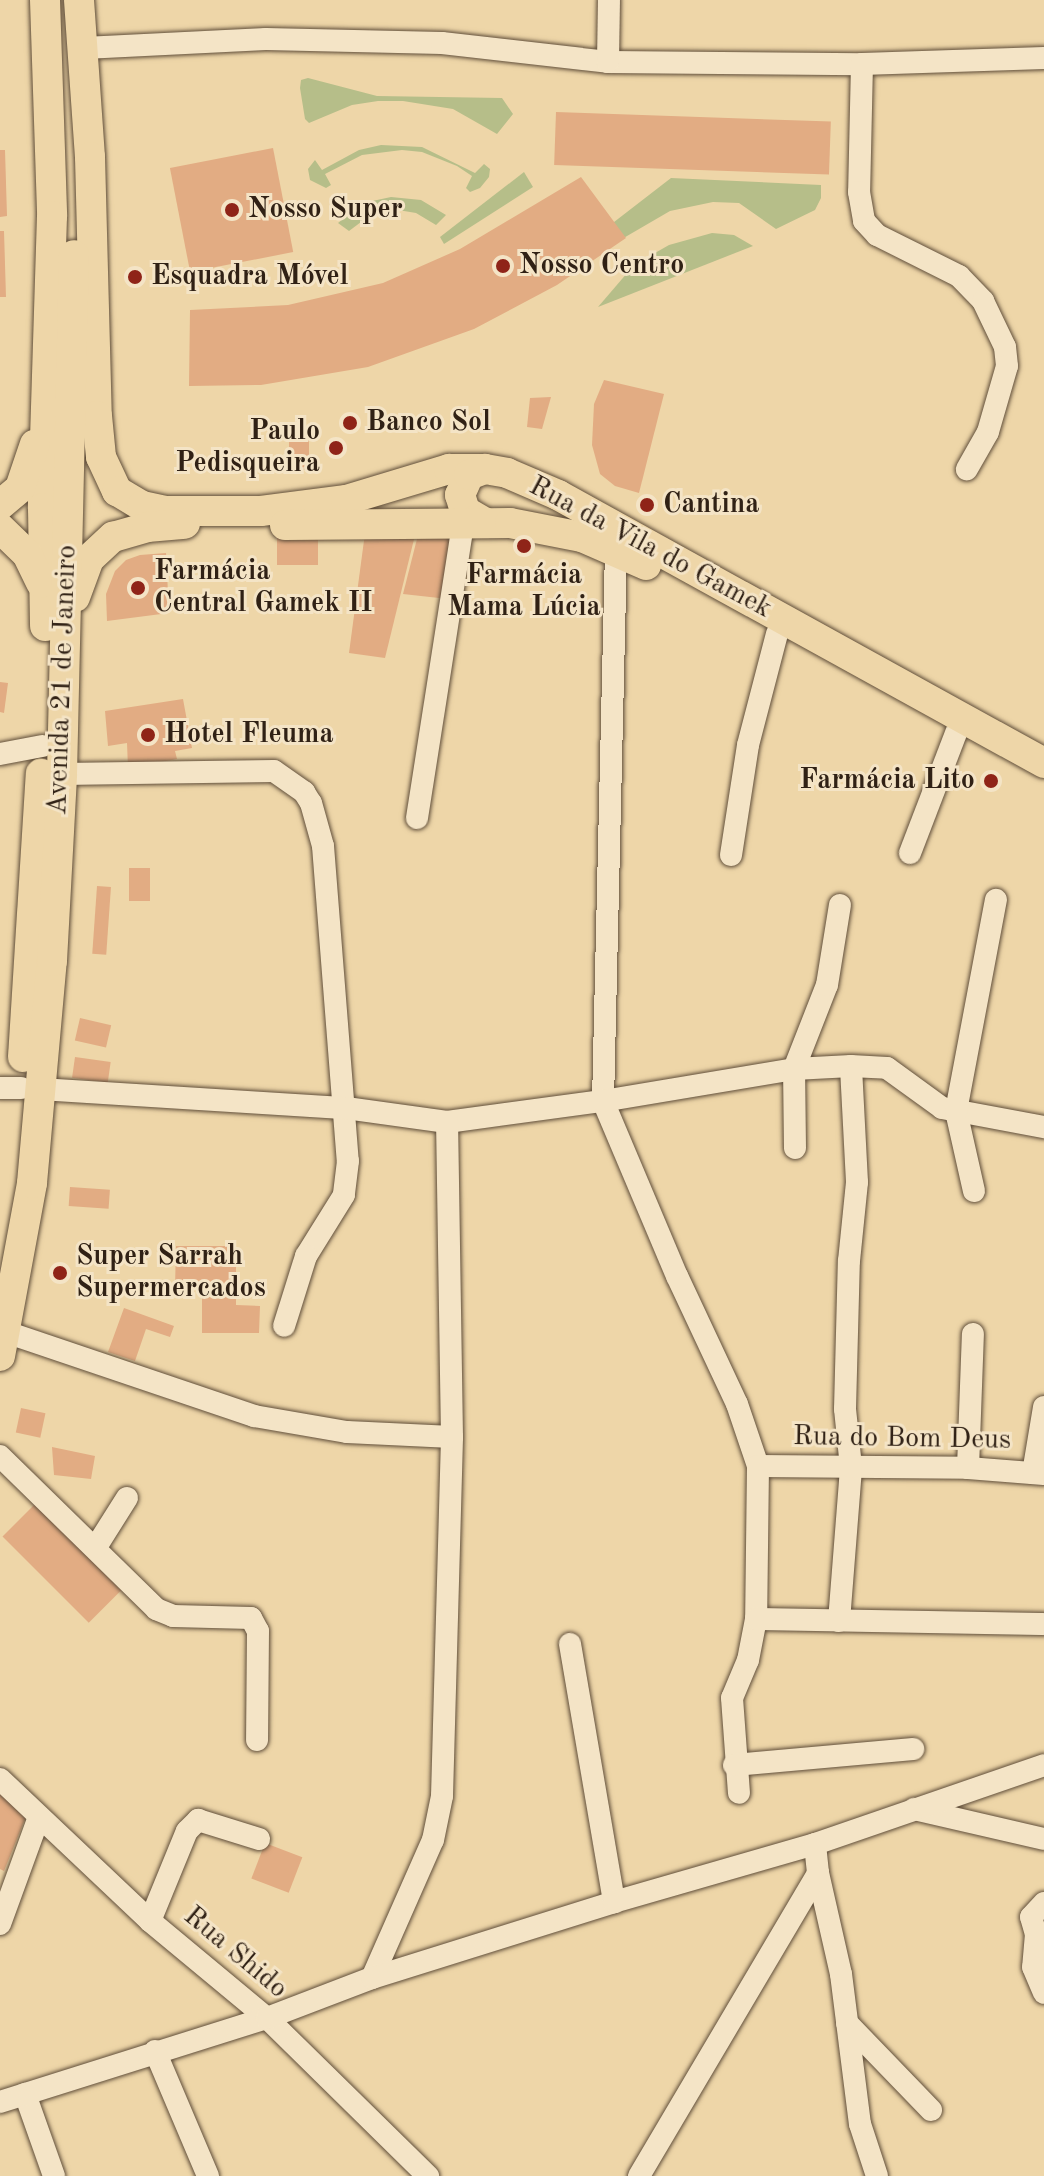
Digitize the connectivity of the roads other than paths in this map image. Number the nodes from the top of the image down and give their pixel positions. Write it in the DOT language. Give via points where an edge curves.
graph roads {
  1 [pos="45,0"];
  2 [pos="78,0"];
  3 [pos="609,0"];
  4 [pos="84,48"];
  5 [pos="1044,58"];
  6 [pos="608,62"];
  7 [pos="862,64"];
  8 [pos="50,360"];
  9 [pos="485,469"];
  10 [pos="967,469"];
  11 [pos="0,505"];
  12 [pos="473,522"];
  13 [pos="0,528"];
  14 [pos="616,550"];
  15 [pos="45,594"];
  16 [pos="777,634"];
  17 [pos="64,686"];
  18 [pos="956,733"];
  19 [pos="42,746"];
  20 [pos="0,754"];
  21 [pos="1044,763"];
  22 [pos="62,774"];
  23 [pos="1044,782"];
  24 [pos="417,818"];
  25 [pos="910,853"];
  26 [pos="731,855"];
  27 [pos="996,900"];
  28 [pos="840,905"];
  29 [pos="851,1066"];
  30 [pos="794,1069"];
  31 [pos="20,1088"];
  32 [pos="603,1101"];
  33 [pos="346,1108"];
  34 [pos="956,1111"];
  35 [pos="447,1122"];
  36 [pos="1044,1127"];
  37 [pos="795,1148"];
  38 [pos="974,1191"];
  39 [pos="0,1263"];
  40 [pos="284,1326"];
  41 [pos="973,1334"];
  42 [pos="3,1344"];
  43 [pos="1044,1407"];
  44 [pos="452,1437"];
  45 [pos="0,1456"];
  46 [pos="758,1466"];
  47 [pos="851,1467"];
  48 [pos="968,1468"];
  49 [pos="1038,1473"];
  50 [pos="127,1498"];
  51 [pos="96,1547"];
  52 [pos="756,1619"];
  53 [pos="839,1621"];
  54 [pos="1044,1624"];
  55 [pos="570,1644"];
  56 [pos="257,1740"];
  57 [pos="913,1749"];
  58 [pos="734,1765"];
  59 [pos="1044,1765"];
  60 [pos="0,1779"];
  61 [pos="739,1793"];
  62 [pos="913,1809"];
  63 [pos="39,1817"];
  64 [pos="259,1839"];
  65 [pos="1044,1839"];
  66 [pos="815,1844"];
  67 [pos="818,1873"];
  68 [pos="614,1902"];
  69 [pos="1044,1903"];
  70 [pos="150,1921"];
  71 [pos="0,1924"];
  72 [pos="372,1978"];
  73 [pos="1044,1993"];
  74 [pos="267,2018"];
  75 [pos="847,2023"];
  76 [pos="155,2051"];
  77 [pos="25,2094"];
  78 [pos="0,2102"];
  79 [pos="931,2110"];
  80 [pos="54,2176"];
  81 [pos="208,2176"];
  82 [pos="428,2176"];
  83 [pos="639,2176"];
  84 [pos="877,2176"];
  1 -- 8 [label="main road, Avenida 21 de Janeiro"];
  2 -- 4 [label="main road, Rua da Vila do Gamek"];
  2 -- 17 [label="main road, Avenida 21 de Janeiro"];
  3 -- 6 [label="street"];
  4 -- 6 [label="street" via="266,39 442,43"];
  4 -- 9 [label="main road, Rua da Vila do Gamek" via="97,416 101,457 117,491 142,506 166,511 302,507 359,497 449,469"];
  5 -- 7 [label="street"];
  6 -- 7 [label="street"];
  7 -- 10 [label="street" via="859,192 864,221 891,243 959,276 983,301 1005,347 1007,366 988,432"];
  8 -- 11 [label="main road" via="26,476 11,499"];
  8 -- 15 [label="main road, Avenida 21 de Janeiro"];
  9 -- 12 [label="main road" via="469,475 460,495"];
  9 -- 21 [label="main road, Rua da Vila do Gamek" via="525,479 558,495"];
  12 -- 14 [label="main road, Rua da Vila do Gamek" via="547,528"];
  12 -- 17 [label="main road, Rua da Vila do Gamek" via="168,524 126,531 89,559 76,589"];
  12 -- 24 [label="street"];
  13 -- 15 [label="main road" via="27,554"];
  14 -- 16 [label="main road, Rua da Vila do Gamek"];
  14 -- 32 [label="street"];
  15 -- 19 [label="main road, Avenida 21 de Janeiro"];
  16 -- 18 [label="main road, Rua da Vila do Gamek"];
  16 -- 26 [label="street" via="748,745"];
  17 -- 22 [label="main road, Avenida 21 de Janeiro"];
  18 -- 23 [label="main road, Rua da Vila do Gamek"];
  18 -- 25 [label="street"];
  19 -- 20 [label="street"];
  19 -- 31 [label="main road, Avenida 21 de Janeiro"];
  22 -- 31 [label="main road, Avenida 21 de Janeiro" via="52,961"];
  22 -- 33 [label="street" via="274,771 304,792 323,846"];
  27 -- 34 [label="street"];
  28 -- 30 [label="street" via="827,985"];
  29 -- 30 [label="street"];
  29 -- 34 [label="street" via="887,1068 942,1108"];
  29 -- 47 [label="street" via="857,1182 845,1409"];
  30 -- 32 [label="street"];
  30 -- 37 [label="street"];
  31 -- 33 [label="street"];
  31 -- 39 [label="main road, Avenida 21 de Janeiro" via="14,1180"];
  31 -- 42 [label="main road, Avenida 21 de Janeiro" via="32,1183"];
  32 -- 35 [label="street"];
  32 -- 46 [label="street" via="737,1404"];
  33 -- 35 [label="street"];
  33 -- 40 [label="street" via="344,1195 306,1256"];
  34 -- 36 [label="street"];
  34 -- 38 [label="street"];
  35 -- 44 [label="street"];
  41 -- 48 [label="street"];
  42 -- 44 [label="street" via="254,1416 347,1432"];
  43 -- 49 [label="street"];
  44 -- 72 [label="street" via="442,1796 433,1840"];
  45 -- 51 [label="street"];
  46 -- 47 [label="street, Rua do Bom Deus"];
  46 -- 52 [label="street"];
  47 -- 48 [label="street, Rua do Bom Deus"];
  47 -- 53 [label="street"];
  48 -- 49 [label="street, Rua do Bom Deus"];
  50 -- 51 [label="street"];
  51 -- 56 [label="street" via="164,1613 251,1618 258,1631"];
  52 -- 53 [label="street"];
  52 -- 58 [label="street" via="748,1660 732,1698"];
  53 -- 54 [label="street"];
  55 -- 68 [label="street"];
  57 -- 58 [label="street"];
  58 -- 61 [label="street"];
  59 -- 62 [label="street"];
  60 -- 63 [label="street, Rua Shido"];
  62 -- 65 [label="street"];
  62 -- 66 [label="street"];
  63 -- 70 [label="street, Rua Shido"];
  63 -- 71 [label="street"];
  64 -- 70 [label="street" via="198,1820 187,1831"];
  66 -- 67 [label="street"];
  66 -- 68 [label="street"];
  67 -- 75 [label="street"];
  67 -- 83 [label="street"];
  68 -- 72 [label="street"];
  69 -- 73 [label="street" via="1031,1917 1033,1967"];
  70 -- 74 [label="street, Rua Shido"];
  72 -- 74 [label="street"];
  74 -- 76 [label="street"];
  74 -- 82 [label="street, Rua Shido"];
  75 -- 79 [label="street"];
  75 -- 84 [label="street" via="860,2124"];
  76 -- 77 [label="street"];
  76 -- 81 [label="street"];
  77 -- 78 [label="street"];
  77 -- 80 [label="street"];
}
